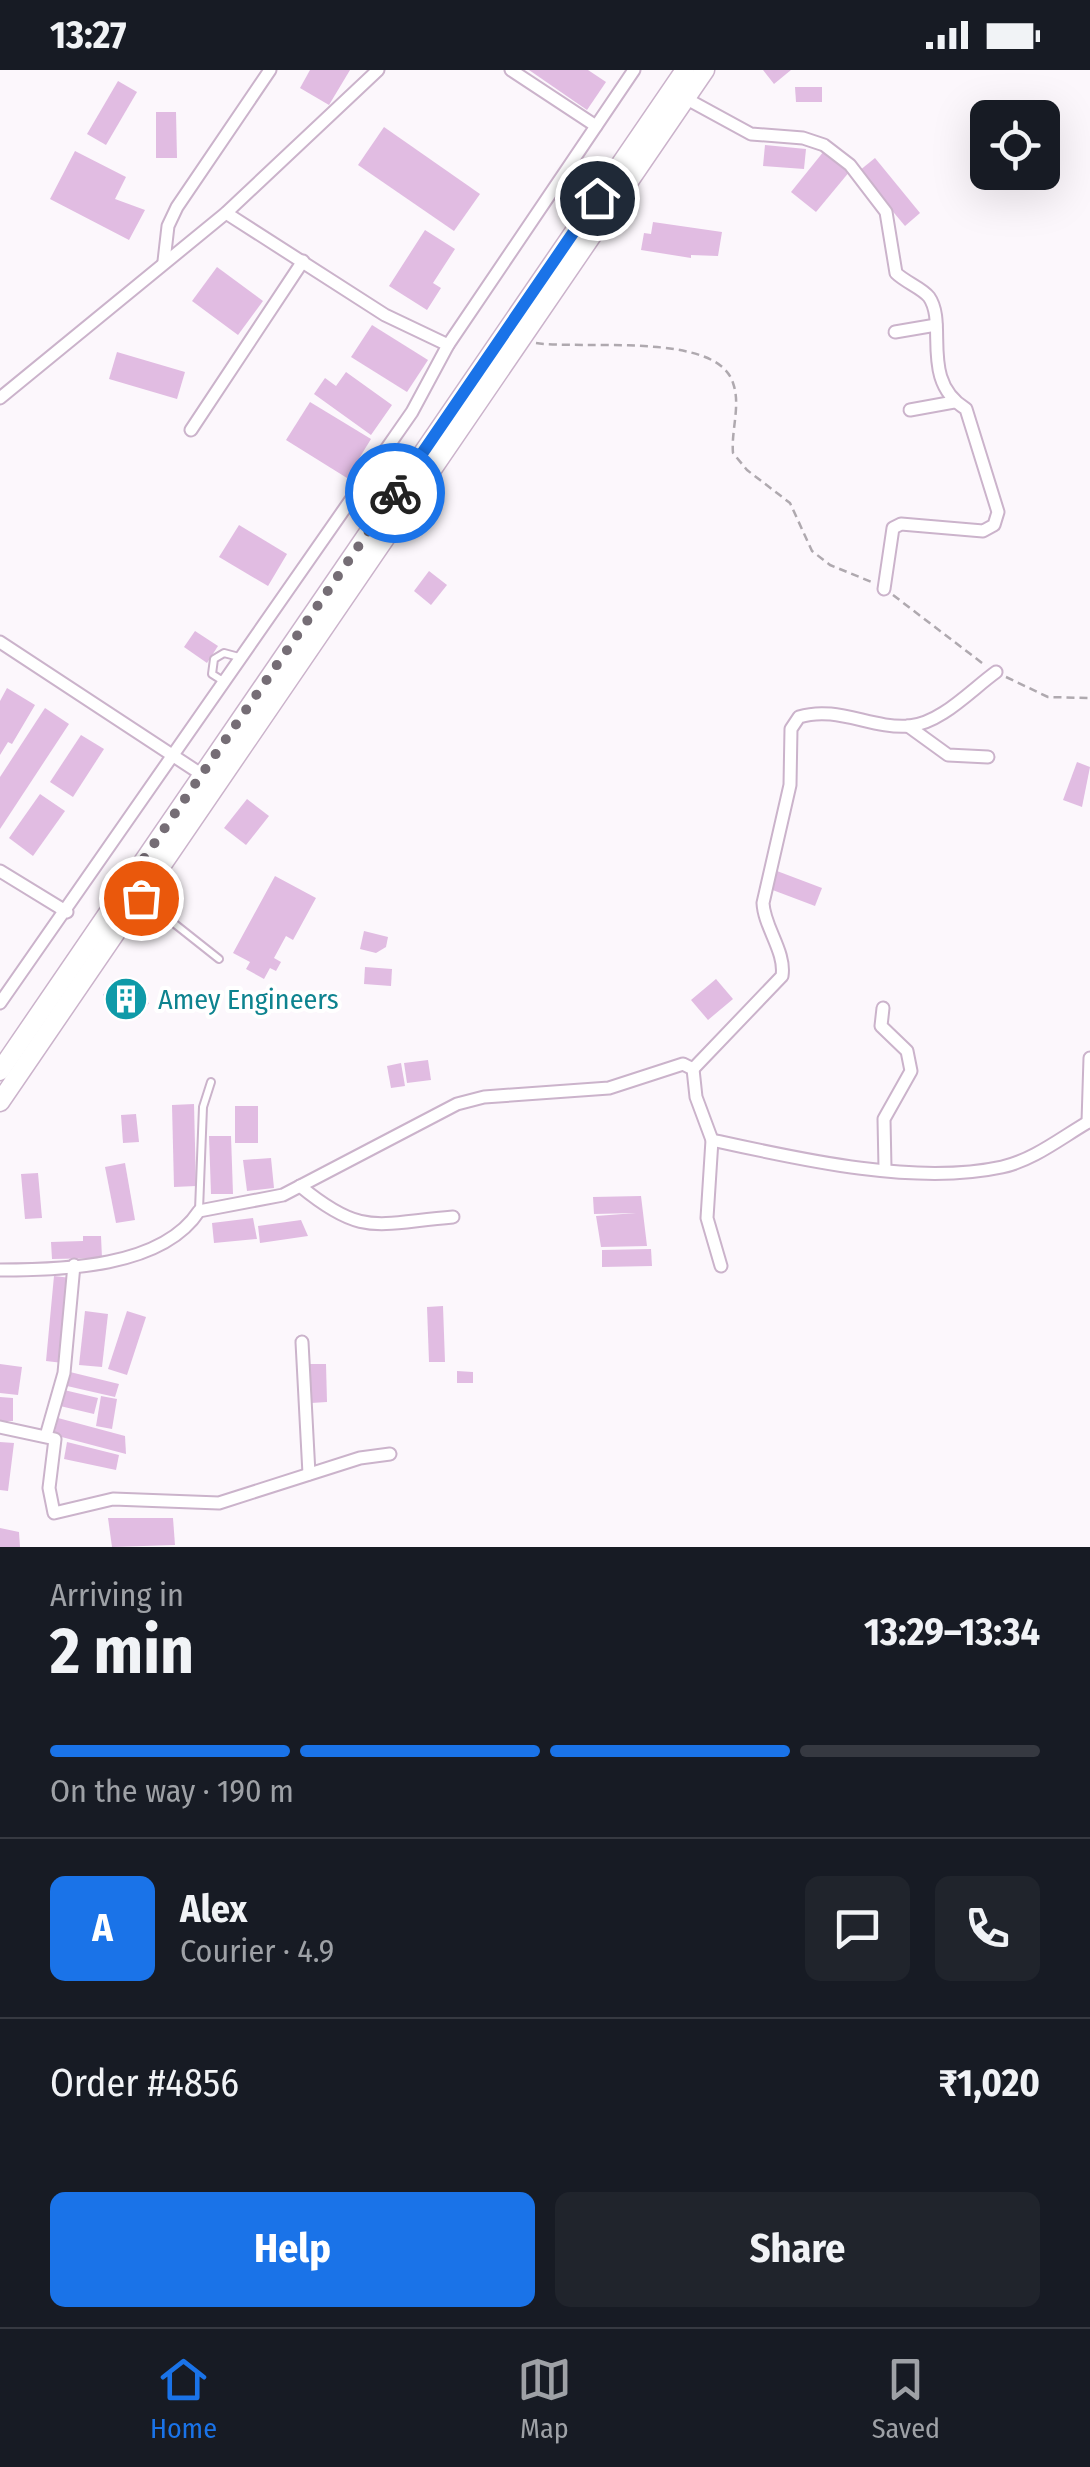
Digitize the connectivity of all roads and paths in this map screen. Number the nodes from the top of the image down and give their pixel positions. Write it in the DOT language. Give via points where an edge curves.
graph roads {
  1 [pos="270,70"];
  2 [pos="378,70"];
  3 [pos="511,70"];
  4 [pos="634,70"];
  5 [pos="685,70"];
  6 [pos="704,70"];
  7 [pos="685,98"];
  8 [pos="596,126"];
  9 [pos="226,213"];
  10 [pos="164,261"];
  11 [pos="304,261"];
  12 [pos="936,326"];
  13 [pos="895,332"];
  14 [pos="520,340"];
  15 [pos="448,346"];
  16 [pos="0,398"];
  17 [pos="954,402"];
  18 [pos="910,410"];
  19 [pos="191,430"];
  20 [pos="884,589"];
  21 [pos="0,642"];
  22 [pos="239,656"];
  23 [pos="996,672"];
  24 [pos="222,681"];
  25 [pos="1090,698"];
  26 [pos="908,726"];
  27 [pos="171,757"];
  28 [pos="988,757"];
  29 [pos="209,780"];
  30 [pos="0,871"];
  31 [pos="125,886"];
  32 [pos="141,898"];
  33 [pos="66,912"];
  34 [pos="219,959"];
  35 [pos="0,1003"];
  36 [pos="883,1008"];
  37 [pos="1090,1058"];
  38 [pos="693,1069"];
  39 [pos="0,1071"];
  40 [pos="211,1082"];
  41 [pos="0,1102"];
  42 [pos="1089,1121"];
  43 [pos="712,1140"];
  44 [pos="885,1168"];
  45 [pos="300,1186"];
  46 [pos="198,1211"];
  47 [pos="453,1217"];
  48 [pos="74,1265"];
  49 [pos="720,1266"];
  50 [pos="0,1270"];
  51 [pos="302,1342"];
  52 [pos="0,1427"];
  53 [pos="46,1436"];
  54 [pos="390,1454"];
  55 [pos="310,1474"];
  1 -- 10 [label="street" via="177,207"];
  2 -- 9 [label="street"];
  3 -- 8 [label="street"];
  4 -- 8 [label="street"];
  5 -- 29 [label="main road"];
  6 -- 7 [label="main road"];
  7 -- 12 [label="street" via="751,134 803,138 850,164 886,212 896,274 927,294"];
  7 -- 14 [label="main road"];
  8 -- 15 [label="street"];
  9 -- 10 [label="street"];
  9 -- 11 [label="street"];
  10 -- 16 [label="street"];
  11 -- 15 [label="street" via="385,315"];
  11 -- 19 [label="street"];
  12 -- 13 [label="street"];
  12 -- 17 [label="street" via="934,355"];
  14 -- 20 [label="path" via="692,352 719,361 737,396 733,453 790,503 812,552"];
  14 -- 29 [label="main road"];
  15 -- 22 [label="street" via="412,412"];
  17 -- 18 [label="street"];
  17 -- 20 [label="street" via="966,409 990,475 998,512 994,525 983,531 893,528"];
  20 -- 23 [label="path"];
  21 -- 27 [label="street"];
  22 -- 24 [label="street"];
  22 -- 24 [label="lane" via="224,652 214,659 212,674"];
  23 -- 25 [label="path" via="1048,698"];
  23 -- 26 [label="street" via="934,718"];
  24 -- 27 [label="street"];
  26 -- 28 [label="street" via="948,755"];
  26 -- 38 [label="street" via="814,712 791,729 790,785 763,902 782,976"];
  27 -- 29 [label="street"];
  27 -- 33 [label="street"];
  29 -- 31 [label="main road"];
  29 -- 32 [label="main road"];
  30 -- 33 [label="street"];
  31 -- 32 [label="lane"];
  31 -- 39 [label="main road"];
  32 -- 34 [label="lane"];
  32 -- 41 [label="main road"];
  33 -- 35 [label="street"];
  36 -- 44 [label="street" via="881,1026 907,1051 912,1071 887,1108"];
  37 -- 42 [label="street"];
  38 -- 43 [label="street"];
  38 -- 45 [label="street" via="671,1066 609,1088 457,1104"];
  40 -- 46 [label="lane" via="202,1107"];
  42 -- 44 [label="street" via="1006,1166 950,1175"];
  43 -- 44 [label="street"];
  43 -- 49 [label="street" via="707,1218"];
  45 -- 46 [label="street"];
  45 -- 47 [label="street" via="359,1224"];
  46 -- 48 [label="street" via="188,1228 158,1246"];
  48 -- 50 [label="street"];
  48 -- 53 [label="street" via="64,1374"];
  51 -- 55 [label="street"];
  52 -- 53 [label="street"];
  53 -- 55 [label="street" via="55,1439 49,1488 54,1513 113,1499 219,1503"];
  54 -- 55 [label="street"];
}
